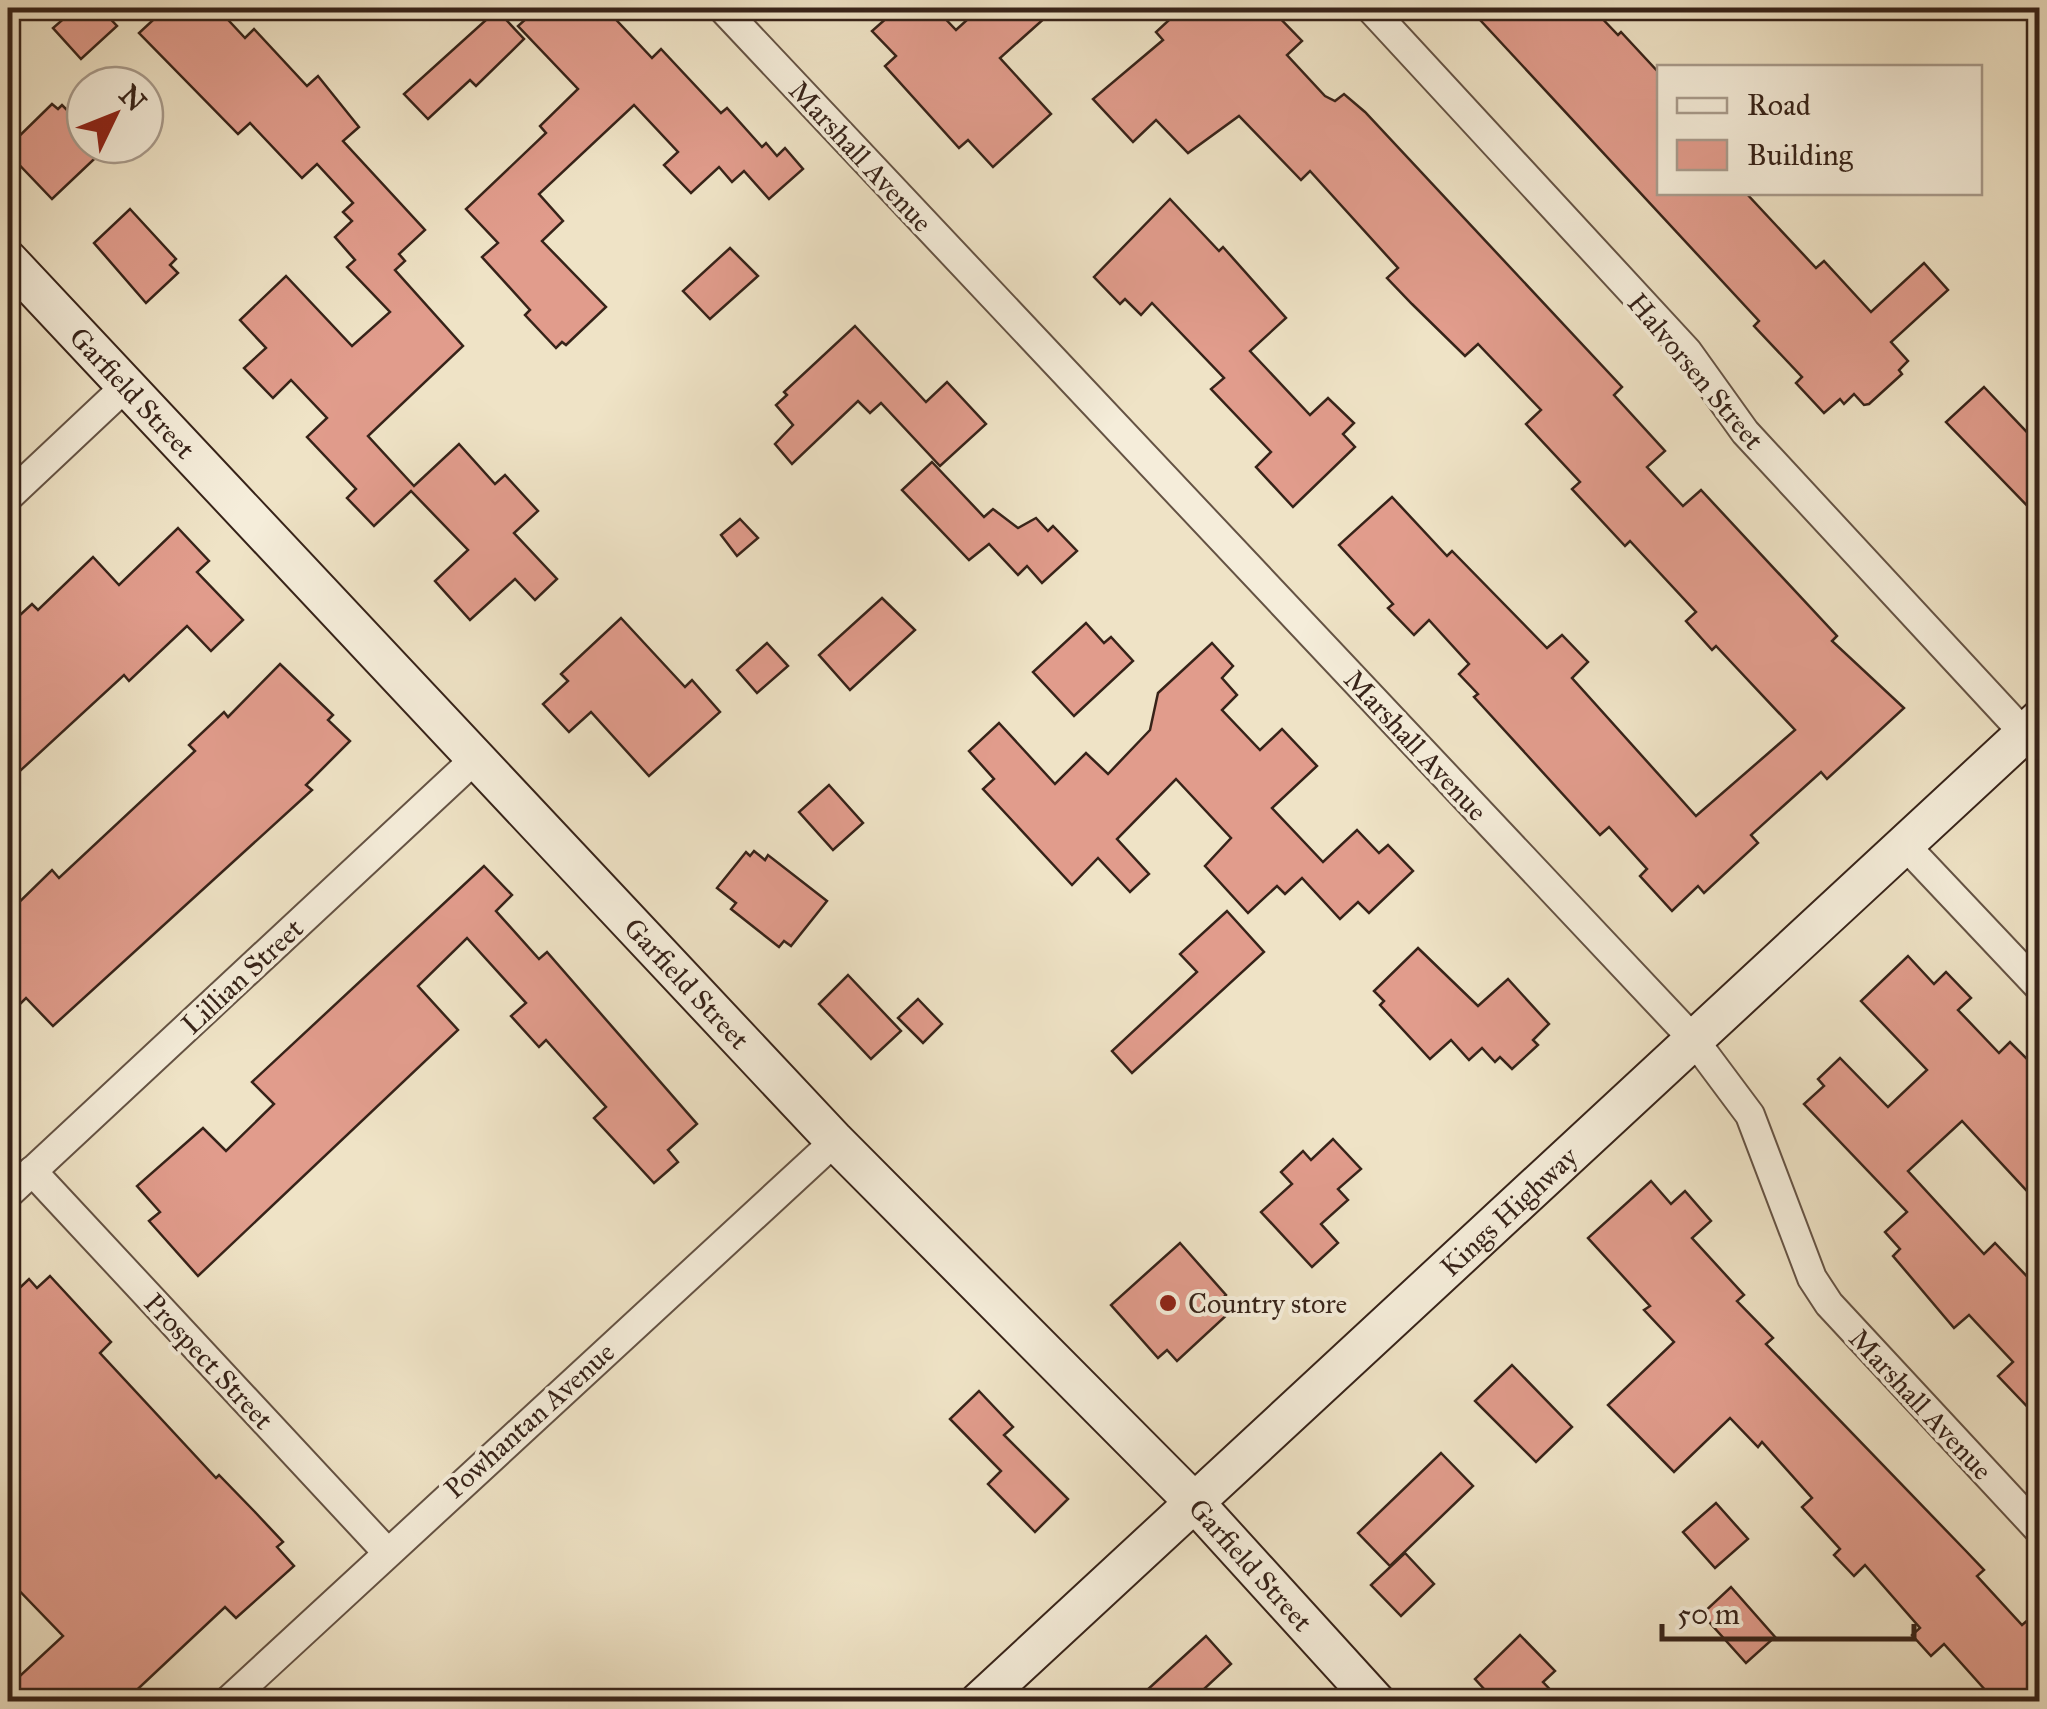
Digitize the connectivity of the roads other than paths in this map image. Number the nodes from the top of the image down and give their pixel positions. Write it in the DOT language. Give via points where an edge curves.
graph roads {
  1 [pos="722,8"];
  2 [pos="1370,8"];
  3 [pos="8,260"];
  4 [pos="126,386"];
  5 [pos="8,497"];
  6 [pos="2032,726"];
  7 [pos="476,758"];
  8 [pos="1904,844"];
  9 [pos="2040,988"];
  10 [pos="1694,1040"];
  11 [pos="835,1141"];
  12 [pos="32,1171"];
  13 [pos="8,1194"];
  14 [pos="1194,1502"];
  15 [pos="2040,1530"];
  16 [pos="386,1551"];
  17 [pos="226,1702"];
  18 [pos="979,1702"];
  19 [pos="1376,1702"];
  1 -- 10 [label="street, Marshall Avenue"];
  2 -- 6 [label="street, Halvorsen Street" via="1687,351 1745,432"];
  3 -- 4 [label="main road, Garfield Street"];
  4 -- 5 [label="street"];
  4 -- 7 [label="main road, Garfield Street"];
  6 -- 8 [label="main road, Kings Highway"];
  7 -- 11 [label="main road, Garfield Street"];
  7 -- 12 [label="street, Lillian Street"];
  8 -- 9 [label="street"];
  8 -- 10 [label="main road, Kings Highway"];
  10 -- 14 [label="main road, Kings Highway"];
  10 -- 15 [label="street, Marshall Avenue" via="1750,1115 1828,1304"];
  11 -- 14 [label="main road, Garfield Street"];
  11 -- 16 [label="street, Powhantan Avenue"];
  12 -- 13 [label="street, Lillian Street"];
  12 -- 16 [label="street, Prospect Street"];
  14 -- 18 [label="main road, Kings Highway"];
  14 -- 19 [label="main road, Garfield Street"];
  16 -- 17 [label="street, Powhantan Avenue"];
}
